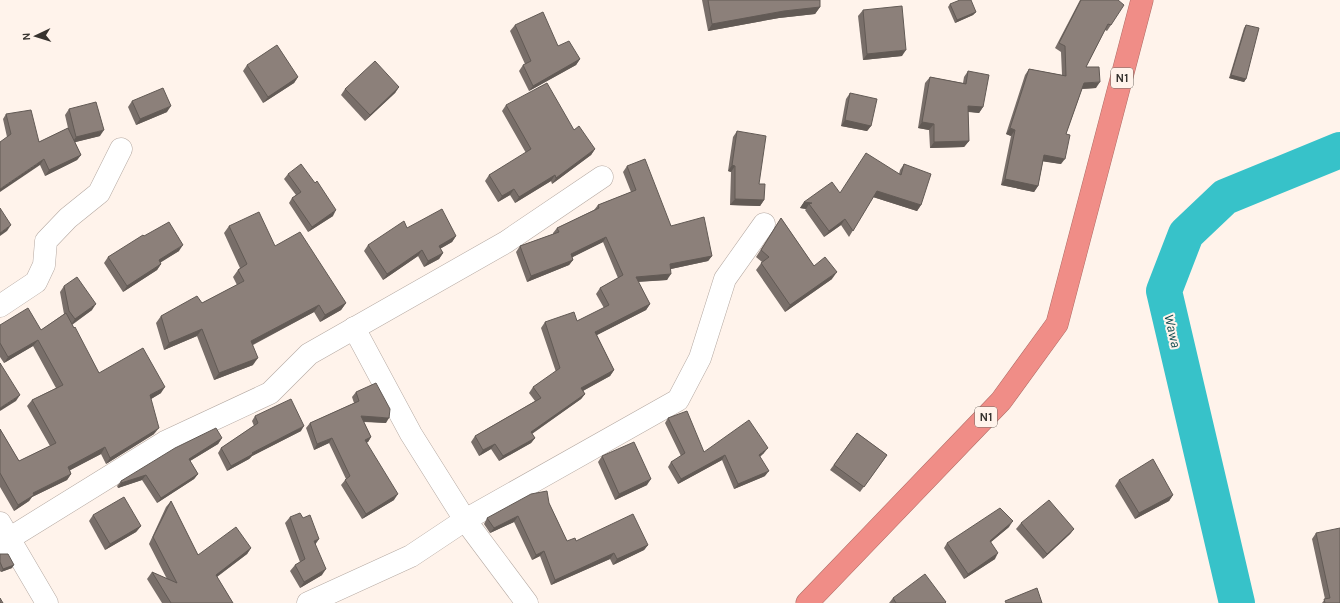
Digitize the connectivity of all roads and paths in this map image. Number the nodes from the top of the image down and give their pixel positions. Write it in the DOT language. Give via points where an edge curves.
graph roads {
  1 [pos="1142,0"];
  2 [pos="121,149"];
  3 [pos="602,177"];
  4 [pos="764,224"];
  5 [pos="1,302"];
  6 [pos="354,328"];
  7 [pos="464,520"];
  8 [pos="3,536"];
  9 [pos="47,603"];
  10 [pos="308,603"];
  11 [pos="527,603"];
  12 [pos="807,603"];
  1 -- 12 [label="highway, N1" via="1057,324 1001,401"];
  2 -- 5 [label="street" via="99,193 68,218 46,241 44,265 36,282"];
  3 -- 6 [label="street" via="506,242"];
  4 -- 7 [label="street" via="725,279 700,358 678,400"];
  6 -- 7 [label="street" via="411,434"];
  6 -- 8 [label="street" via="309,354 270,393 165,442"];
  7 -- 10 [label="street" via="412,556"];
  7 -- 11 [label="street"];
  8 -- 9 [label="street"];
}
